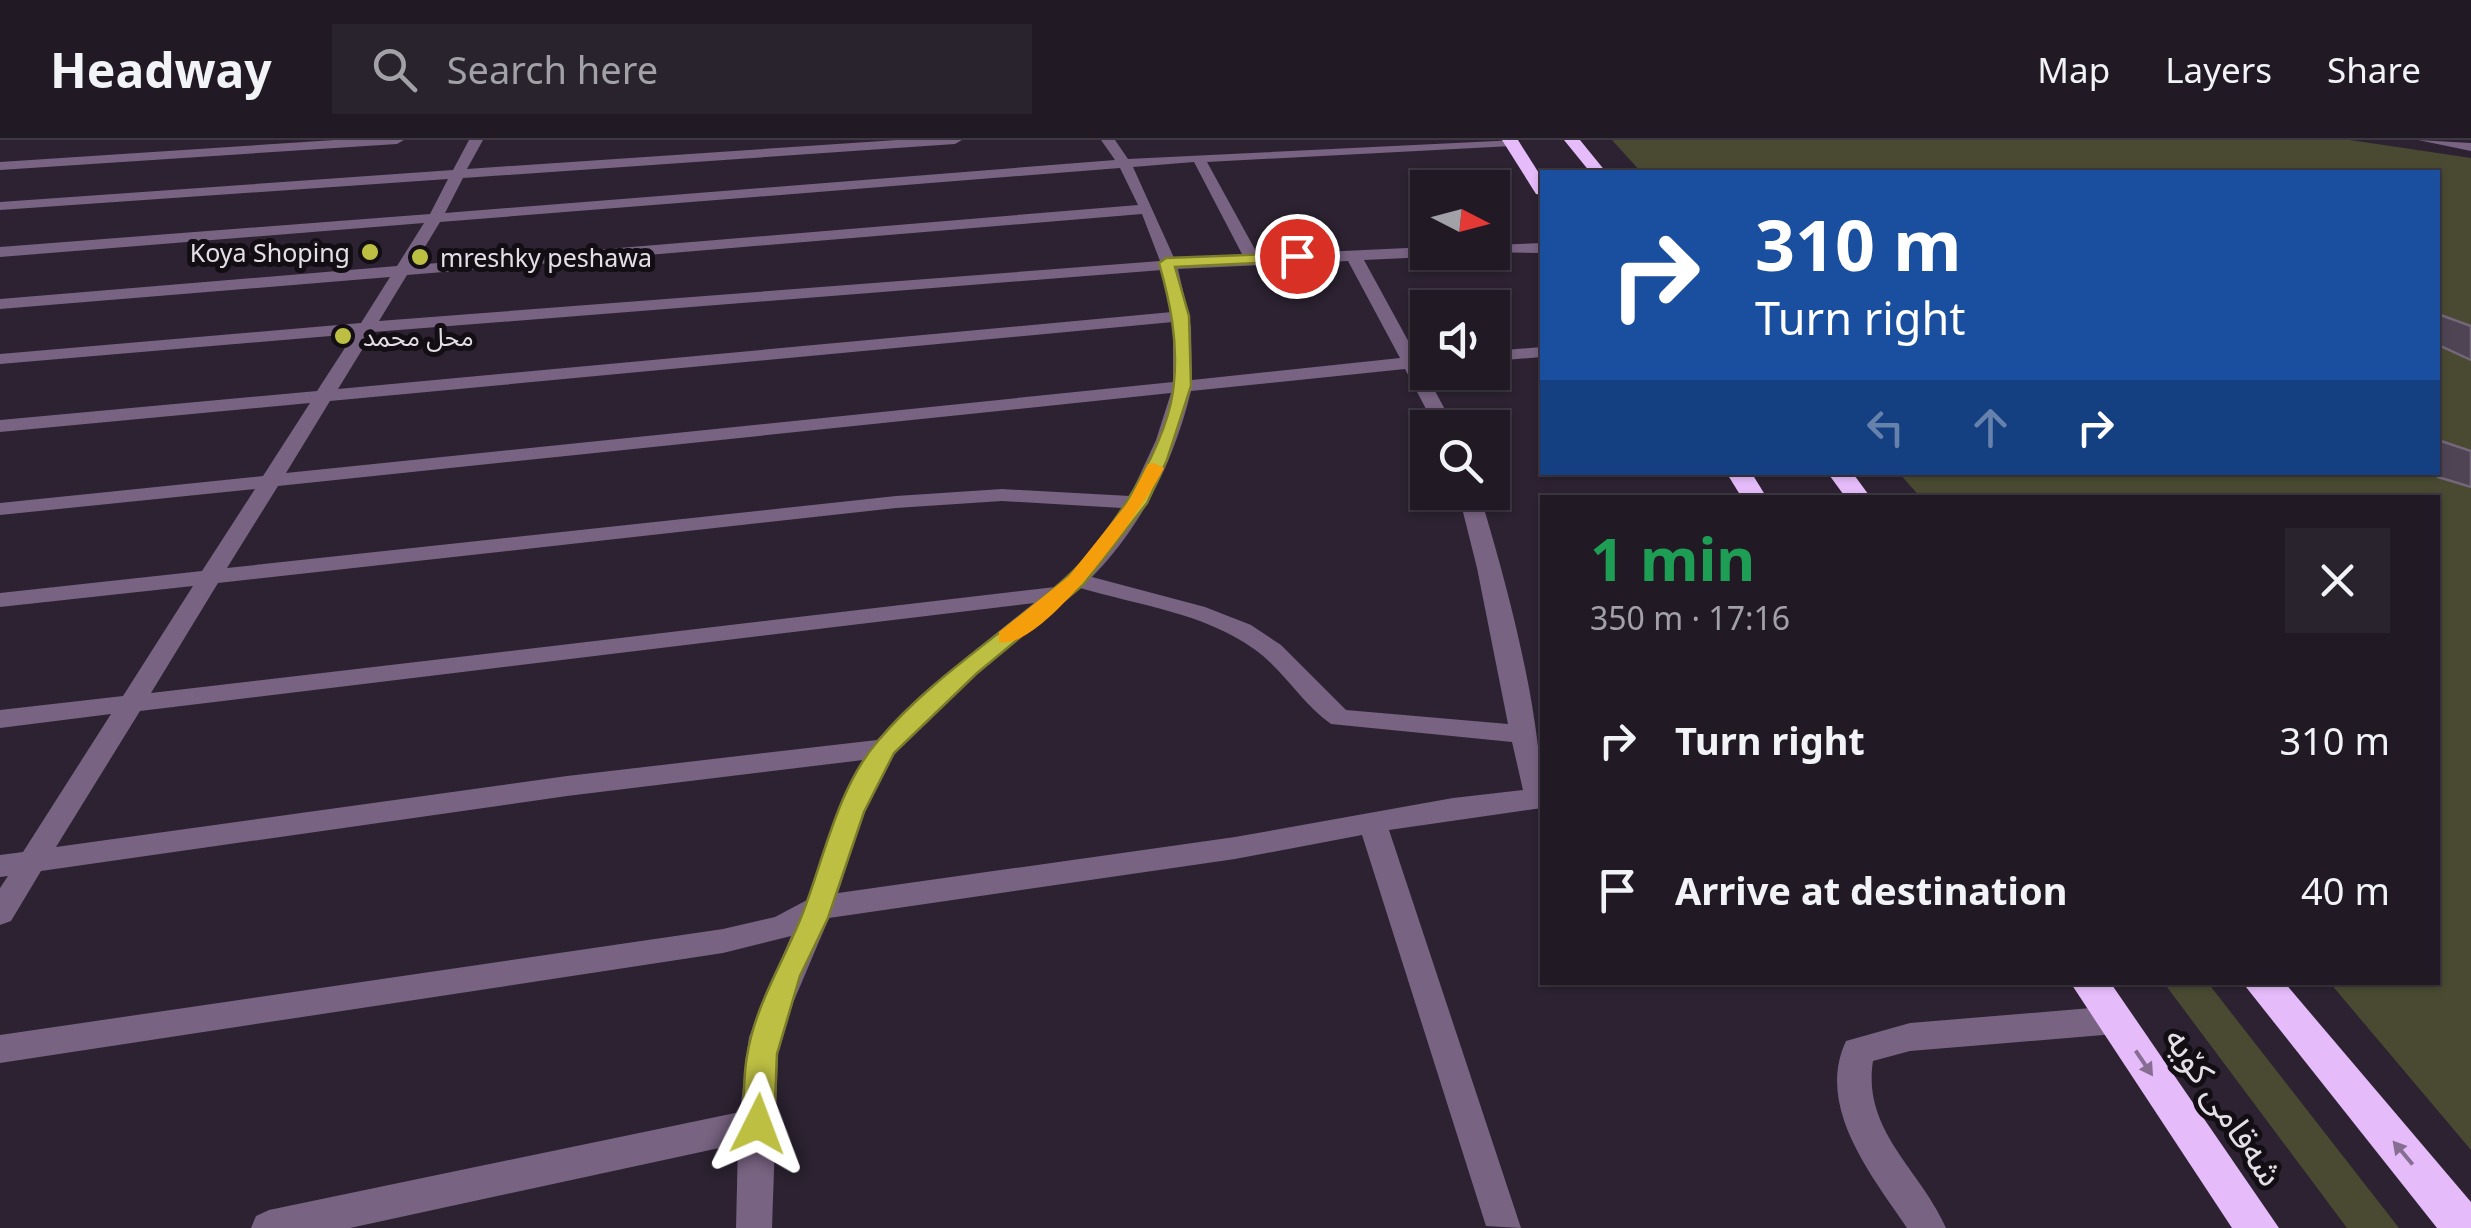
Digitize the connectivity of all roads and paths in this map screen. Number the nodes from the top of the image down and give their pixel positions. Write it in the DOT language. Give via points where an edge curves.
graph roads {
  1 [pos="126,140"];
  2 [pos="397,140"];
  3 [pos="476,140"];
  4 [pos="955,140"];
  5 [pos="1108,140"];
  6 [pos="1186,140"];
  7 [pos="1572,140"];
  8 [pos="2424,140"];
  9 [pos="1511,141"];
  10 [pos="2471,147"];
  11 [pos="1194,158"];
  12 [pos="96,160"];
  13 [pos="1126,164"];
  14 [pos="16,165"];
  15 [pos="0,166"];
  16 [pos="1596,170"];
  17 [pos="458,174"];
  18 [pos="0,178"];
  19 [pos="1540,187"];
  20 [pos="0,206"];
  21 [pos="1148,209"];
  22 [pos="435,218"];
  23 [pos="1540,248"];
  24 [pos="1510,249"];
  25 [pos="0,252"];
  26 [pos="1410,253"];
  27 [pos="1353,255"];
  28 [pos="1252,258"];
  29 [pos="1166,263"];
  30 [pos="402,271"];
  31 [pos="0,304"];
  32 [pos="1181,316"];
  33 [pos="366,327"];
  34 [pos="1410,346"];
  35 [pos="1540,352"];
  36 [pos="1510,355"];
  37 [pos="0,359"];
  38 [pos="1410,363"];
  39 [pos="1183,386"];
  40 [pos="324,396"];
  41 [pos="0,426"];
  42 [pos="1840,475"];
  43 [pos="270,482"];
  44 [pos="1857,495"];
  45 [pos="1138,503"];
  46 [pos="0,508"];
  47 [pos="1473,510"];
  48 [pos="210,578"];
  49 [pos="1068,587"];
  50 [pos="0,600"];
  51 [pos="131,703"];
  52 [pos="0,720"];
  53 [pos="1521,734"];
  54 [pos="885,748"];
  55 [pos="1540,795"];
  56 [pos="1540,798"];
  57 [pos="1373,824"];
  58 [pos="32,862"];
  59 [pos="0,866"];
  60 [pos="817,908"];
  61 [pos="0,913"];
  62 [pos="2092,985"];
  63 [pos="2263,985"];
  64 [pos="2115,1020"];
  65 [pos="0,1050"];
  66 [pos="758,1124"];
  67 [pos="1504,1226"];
  68 [pos="269,1228"];
  69 [pos="754,1228"];
  70 [pos="1928,1228"];
  71 [pos="2256,1228"];
  72 [pos="2465,1228"];
  1 -- 12 [label="street"];
  2 -- 12 [label="street"];
  3 -- 17 [label="street"];
  4 -- 17 [label="street"];
  5 -- 13 [label="street"];
  6 -- 11 [label="street"];
  7 -- 16 [label="highway"];
  8 -- 10 [label="street"];
  9 -- 11 [label="street"];
  9 -- 19 [label="highway"];
  11 -- 13 [label="street"];
  11 -- 28 [label="street"];
  12 -- 14 [label="street"];
  13 -- 21 [label="street"];
  13 -- 22 [label="street"];
  14 -- 15 [label="street"];
  14 -- 18 [label="street"];
  17 -- 20 [label="street"];
  17 -- 22 [label="street"];
  21 -- 29 [label="street"];
  21 -- 30 [label="street"];
  22 -- 25 [label="street"];
  22 -- 30 [label="street"];
  23 -- 24 [label="street"];
  26 -- 27 [label="street"];
  27 -- 28 [label="street"];
  27 -- 34 [label="street"];
  28 -- 29 [label="street"];
  29 -- 32 [label="street"];
  29 -- 33 [label="street"];
  30 -- 31 [label="street"];
  30 -- 33 [label="street"];
  32 -- 39 [label="street"];
  32 -- 40 [label="street"];
  33 -- 37 [label="street"];
  33 -- 40 [label="street"];
  35 -- 36 [label="street"];
  38 -- 39 [label="street"];
  39 -- 43 [label="street"];
  39 -- 45 [label="street"];
  40 -- 41 [label="street"];
  40 -- 43 [label="street"];
  42 -- 44 [label="highway"];
  43 -- 46 [label="street"];
  43 -- 48 [label="street"];
  45 -- 48 [label="street" via="1002,495 896,502"];
  45 -- 49 [label="street"];
  47 -- 53 [label="street"];
  48 -- 50 [label="street"];
  48 -- 51 [label="street"];
  49 -- 51 [label="street"];
  49 -- 53 [label="street" via="1231,626 1264,644 1319,705 1340,718"];
  49 -- 54 [label="street"];
  51 -- 52 [label="street"];
  51 -- 58 [label="street"];
  53 -- 55 [label="street"];
  54 -- 58 [label="street"];
  54 -- 60 [label="street" via="851,812"];
  56 -- 57 [label="street"];
  57 -- 60 [label="street"];
  57 -- 67 [label="street"];
  58 -- 59 [label="street"];
  58 -- 61 [label="street"];
  60 -- 65 [label="street" via="782,928 723,941"];
  60 -- 66 [label="street" via="786,976 762,1054"];
  62 -- 64 [label="highway, شەقامی کۆیە"];
  72 -- 63 [label="highway, one-way"];
  64 -- 70 [label="street" via="1910,1038 1858,1051 1850,1077 1858,1120"];
  64 -- 71 [label="highway, شەقامی کۆیە, one-way"];
  66 -- 68 [label="street"];
  66 -- 69 [label="street"];
}
